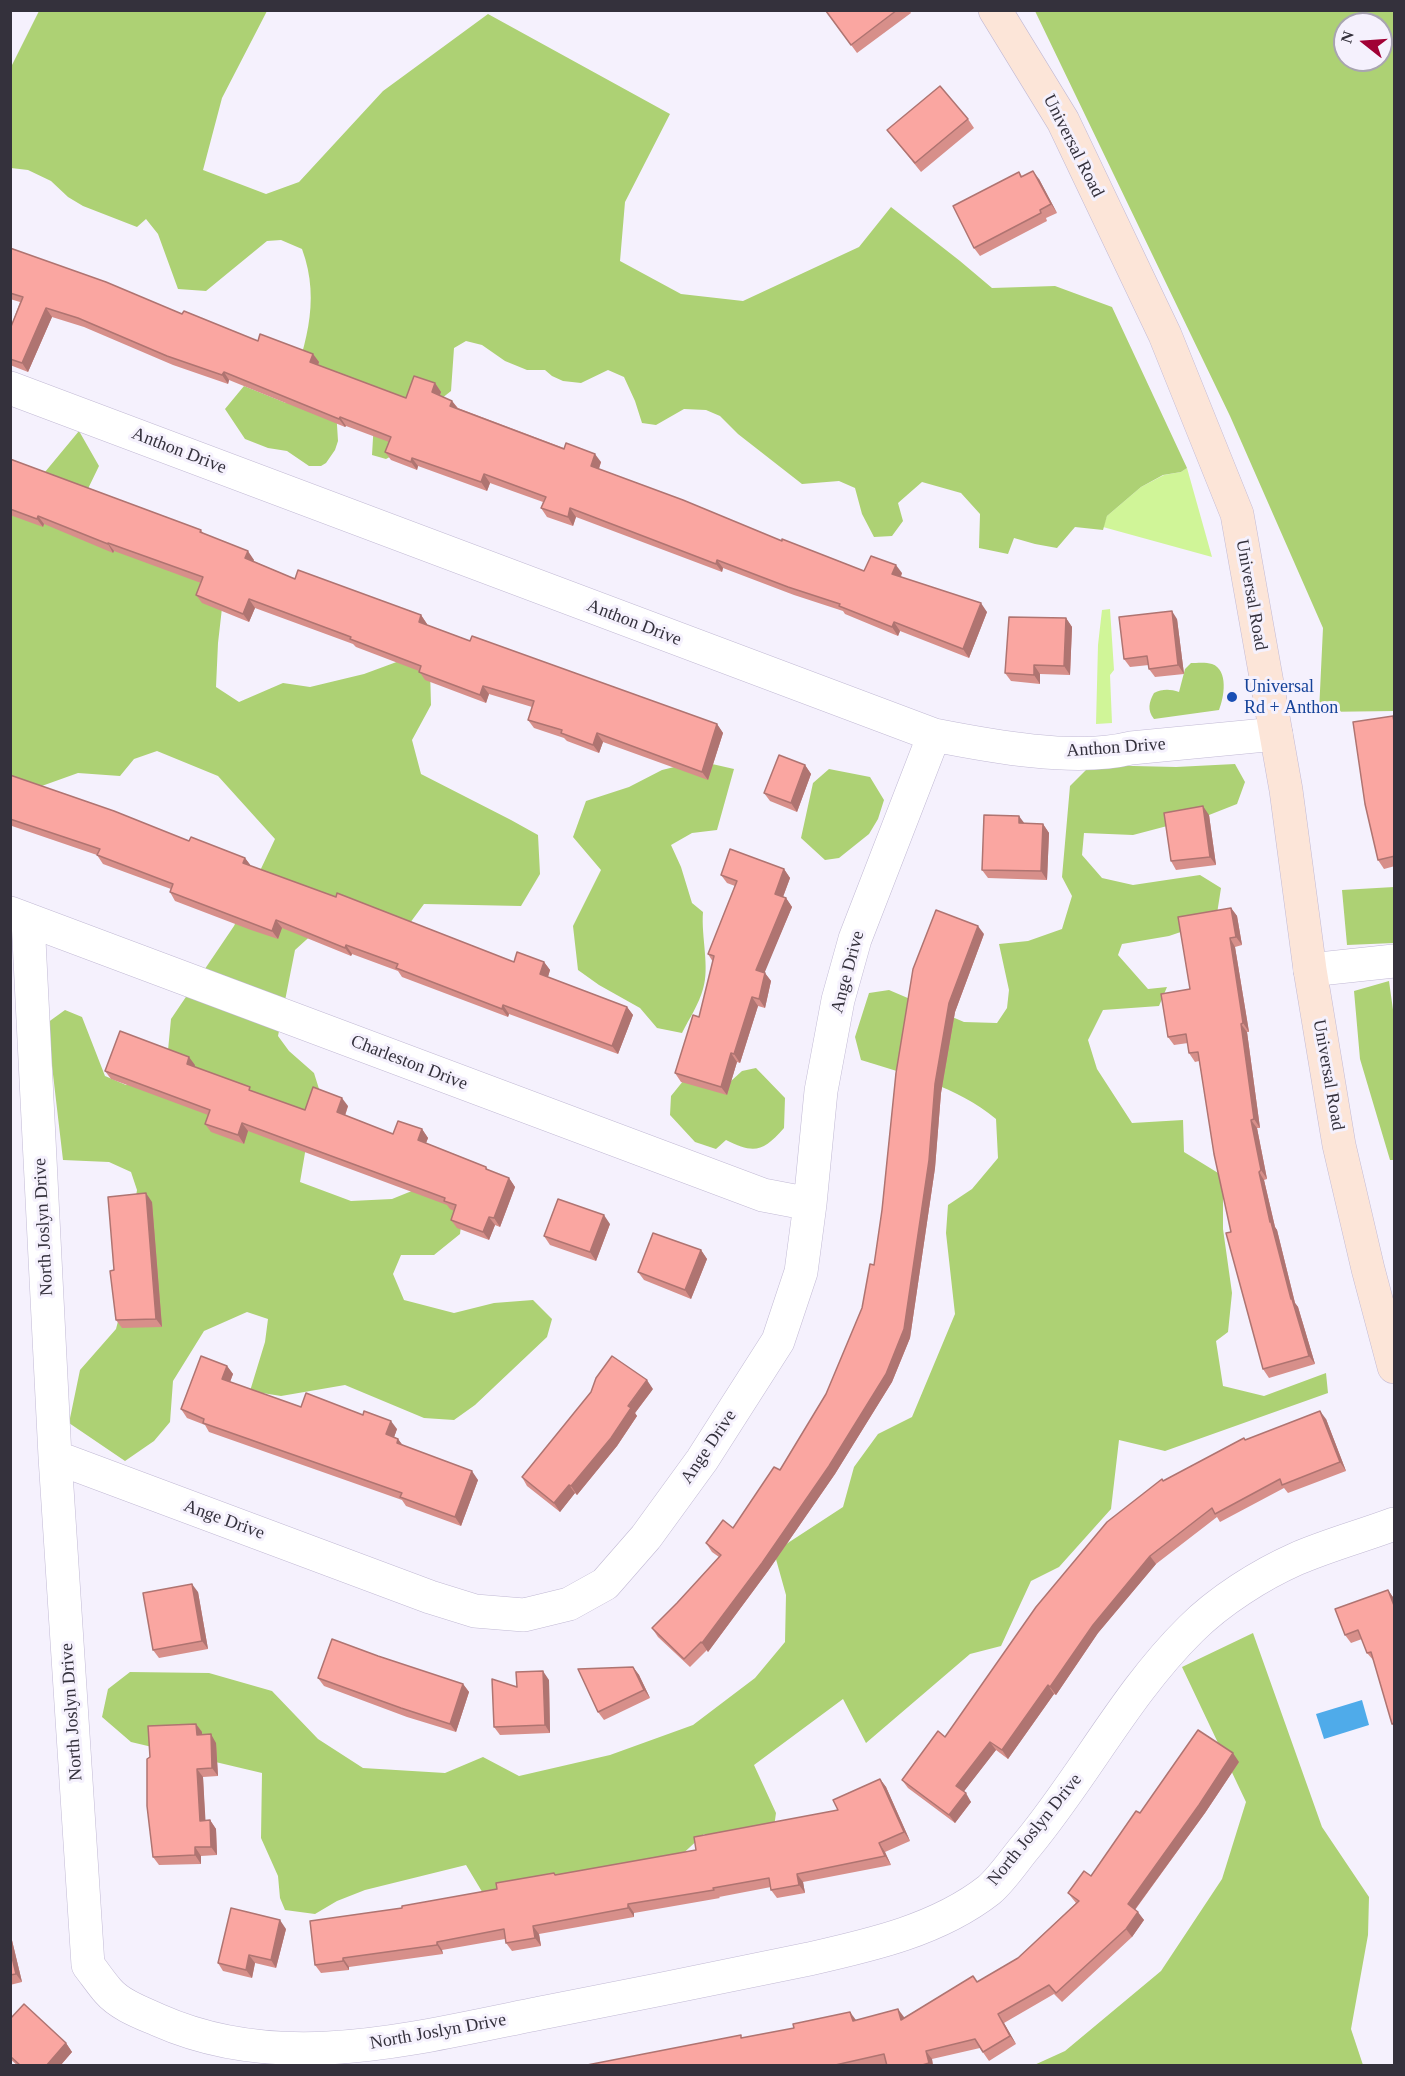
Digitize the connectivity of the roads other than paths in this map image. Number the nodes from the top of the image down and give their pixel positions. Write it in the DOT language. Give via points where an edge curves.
graph roads {
  1 [pos="995,10"];
  2 [pos="10,388"];
  3 [pos="1276,734"];
  4 [pos="934,735"];
  5 [pos="19,917"];
  6 [pos="1395,961"];
  7 [pos="1310,970"];
  8 [pos="810,1204"];
  9 [pos="1395,1367"];
  10 [pos="55,1457"];
  11 [pos="1395,1524"];
  1 -- 3 [label="street, Universal Road" via="1063,121 1165,335 1237,514"];
  2 -- 4 [label="street, Anthon Drive"];
  3 -- 4 [label="street, Anthon Drive" via="1074,753 986,745"];
  3 -- 7 [label="street, Universal Road"];
  4 -- 8 [label="street, Ange Drive" via="855,939 838,1000 821,1091"];
  5 -- 8 [label="street, Charleston Drive" via="763,1195"];
  5 -- 10 [label="street, North Joslyn Drive"];
  6 -- 7 [label="street"];
  7 -- 9 [label="street, Universal Road" via="1340,1145"];
  8 -- 10 [label="street, Ange Drive" via="801,1272 778,1341 702,1460 646,1537 605,1584 569,1604 524,1615 475,1611"];
  10 -- 11 [label="street, North Joslyn Drive" via="88,1965 109,1992 134,2009 179,2030 254,2047 318,2049 392,2043 863,1947 946,1916 990,1889 1054,1813 1149,1674 1192,1628 1243,1588 1296,1559"];
}
